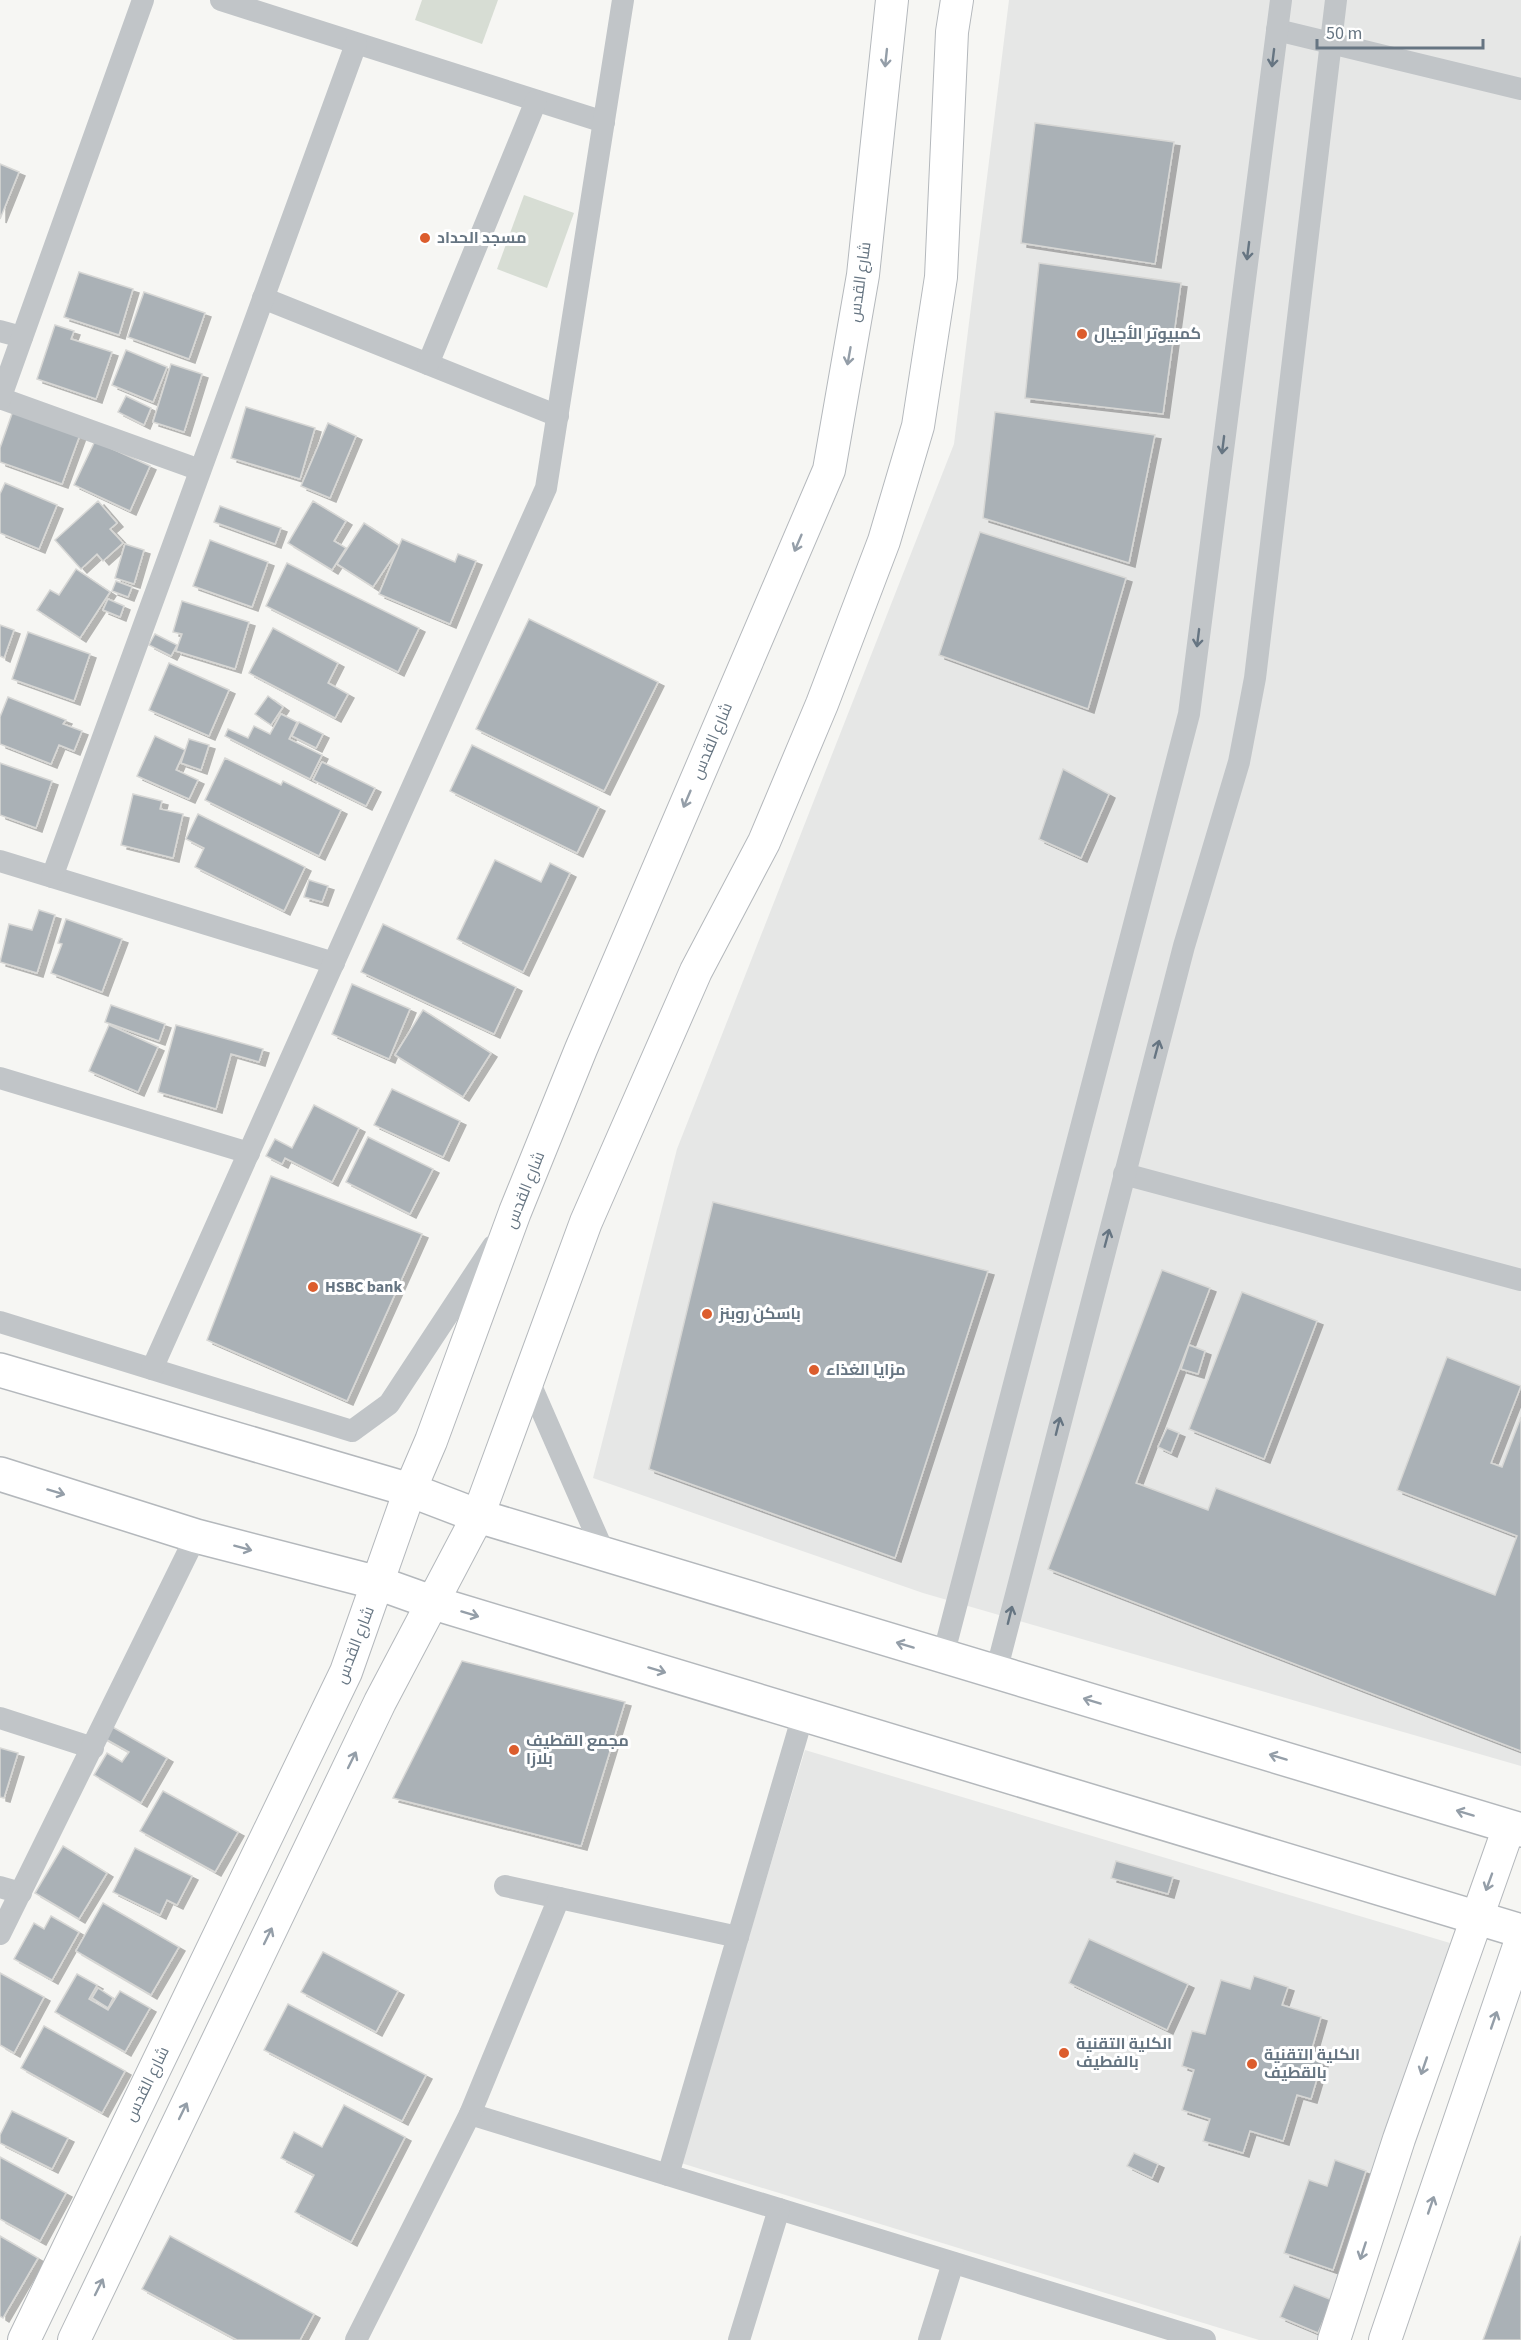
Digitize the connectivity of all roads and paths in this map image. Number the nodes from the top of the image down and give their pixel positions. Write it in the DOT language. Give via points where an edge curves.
graph roads {
  1 [pos="143,0"];
  2 [pos="221,0"];
  3 [pos="623,0"];
  4 [pos="892,0"];
  5 [pos="957,0"];
  6 [pos="1281,0"];
  7 [pos="1336,0"];
  8 [pos="1277,30"];
  9 [pos="1330,43"];
  10 [pos="356,44"];
  11 [pos="1521,89"];
  12 [pos="536,101"];
  13 [pos="604,122"];
  14 [pos="263,298"];
  15 [pos="0,331"];
  16 [pos="22,337"];
  17 [pos="428,364"];
  18 [pos="0,398"];
  19 [pos="558,416"];
  20 [pos="200,470"];
  21 [pos="0,861"];
  22 [pos="52,877"];
  23 [pos="334,963"];
  24 [pos="0,1078"];
  25 [pos="249,1153"];
  26 [pos="1124,1174"];
  27 [pos="515,1212"];
  28 [pos="1521,1280"];
  29 [pos="0,1322"];
  30 [pos="0,1370"];
  31 [pos="152,1370"];
  32 [pos="528,1379"];
  33 [pos="0,1474"];
  34 [pos="410,1490"];
  35 [pos="478,1516"];
  36 [pos="196,1536"];
  37 [pos="605,1555"];
  38 [pos="378,1583"];
  39 [pos="434,1603"];
  40 [pos="943,1656"];
  41 [pos="996,1672"];
  42 [pos="803,1714"];
  43 [pos="0,1718"];
  44 [pos="93,1748"];
  45 [pos="1515,1828"];
  46 [pos="505,1886"];
  47 [pos="11,1890"];
  48 [pos="559,1898"];
  49 [pos="1476,1917"];
  50 [pos="1521,1931"];
  51 [pos="0,1934"];
  52 [pos="738,1937"];
  53 [pos="1521,1940"];
  54 [pos="470,2114"];
  55 [pos="668,2175"];
  56 [pos="780,2209"];
  57 [pos="953,2263"];
  58 [pos="24,2340"];
  59 [pos="74,2340"];
  60 [pos="356,2340"];
  61 [pos="740,2340"];
  62 [pos="929,2340"];
  63 [pos="1205,2340"];
  64 [pos="1334,2340"];
  65 [pos="1385,2340"];
  1 -- 16 [label="street"];
  2 -- 10 [label="street"];
  3 -- 13 [label="street"];
  4 -- 27 [label="main road, شارع القدس, one-way" via="863,275 829,470"];
  5 -- 32 [label="main road" via="952,32 941,277 918,426 884,541 764,842 696,971 586,1222"];
  6 -- 8 [label="street"];
  7 -- 9 [label="street"];
  8 -- 9 [label="street"];
  8 -- 40 [label="street, one-way" via="1188,714"];
  9 -- 11 [label="street"];
  26 -- 9 [label="street, one-way" via="1184,946 1239,762 1255,678"];
  10 -- 12 [label="street"];
  10 -- 14 [label="street"];
  12 -- 13 [label="street"];
  12 -- 17 [label="street"];
  13 -- 19 [label="street"];
  14 -- 17 [label="street"];
  14 -- 20 [label="street"];
  15 -- 16 [label="street"];
  16 -- 18 [label="street"];
  17 -- 19 [label="street"];
  18 -- 20 [label="street"];
  19 -- 23 [label="street" via="546,488"];
  20 -- 22 [label="street"];
  21 -- 22 [label="street"];
  22 -- 23 [label="street"];
  23 -- 25 [label="street"];
  24 -- 25 [label="street"];
  25 -- 31 [label="street"];
  26 -- 28 [label="street"];
  41 -- 26 [label="street, one-way"];
  27 -- 31 [label="street" via="389,1404 352,1431"];
  27 -- 34 [label="main road, شارع القدس" via="432,1441"];
  29 -- 31 [label="street"];
  30 -- 34 [label="main road"];
  32 -- 35 [label="main road"];
  32 -- 37 [label="street"];
  33 -- 36 [label="main road, one-way"];
  34 -- 35 [label="main road"];
  34 -- 38 [label="main road, شارع القدس"];
  35 -- 37 [label="main road"];
  35 -- 39 [label="main road"];
  36 -- 38 [label="main road, one-way"];
  36 -- 44 [label="street"];
  40 -- 37 [label="main road, one-way"];
  38 -- 39 [label="main road"];
  38 -- 58 [label="main road, شارع القدس" via="346,1672"];
  39 -- 42 [label="main road, one-way"];
  59 -- 39 [label="main road, one-way" via="380,1702"];
  40 -- 41 [label="main road"];
  45 -- 41 [label="main road, one-way"];
  42 -- 49 [label="main road"];
  42 -- 52 [label="street"];
  43 -- 44 [label="street"];
  44 -- 47 [label="street"];
  45 -- 49 [label="main road, one-way"];
  46 -- 48 [label="street"];
  47 -- 51 [label="street"];
  48 -- 52 [label="street"];
  48 -- 54 [label="street"];
  49 -- 50 [label="main road"];
  49 -- 64 [label="main road, one-way"];
  52 -- 55 [label="street"];
  65 -- 53 [label="main road, one-way"];
  54 -- 55 [label="street"];
  54 -- 60 [label="street"];
  55 -- 56 [label="street"];
  56 -- 57 [label="street"];
  56 -- 61 [label="street"];
  57 -- 62 [label="street"];
  57 -- 63 [label="street"];
}
